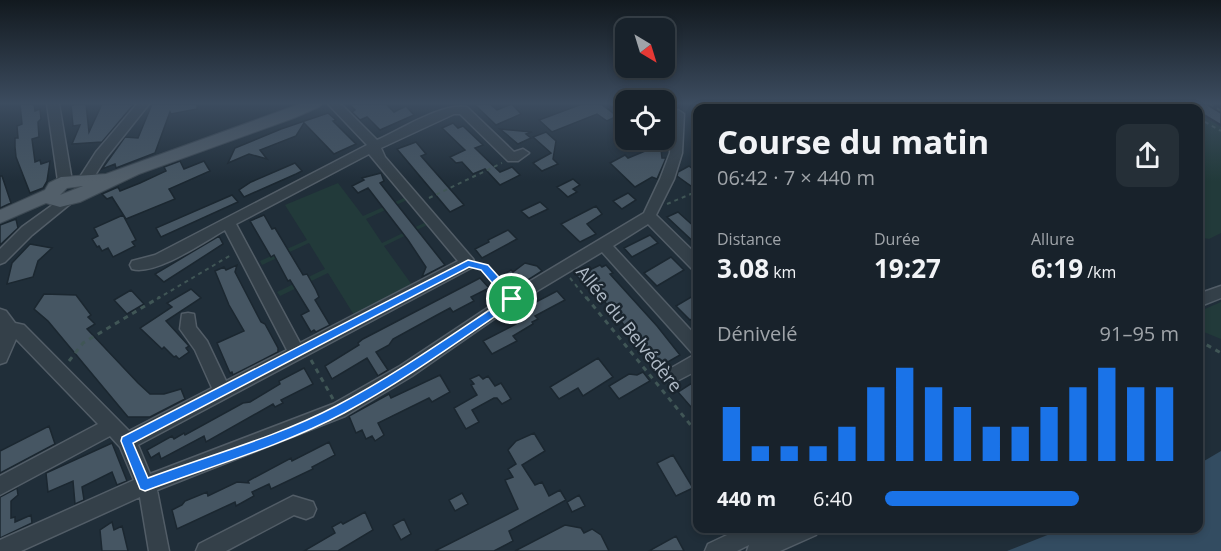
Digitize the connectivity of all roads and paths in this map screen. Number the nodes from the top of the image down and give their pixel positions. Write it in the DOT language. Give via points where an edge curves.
graph roads {
  1 [pos="62,130"];
  2 [pos="122,130"];
  3 [pos="244,130"];
  4 [pos="359,130"];
  5 [pos="410,130"];
  6 [pos="488,130"];
  7 [pos="678,130"];
  8 [pos="375,146"];
  9 [pos="518,155"];
  10 [pos="80,182"];
  11 [pos="693,193"];
  12 [pos="56,199"];
  13 [pos="417,203"];
  14 [pos="651,212"];
  15 [pos="3,215"];
  16 [pos="228,222"];
  17 [pos="603,244"];
  18 [pos="244,248"];
  19 [pos="0,258"];
  20 [pos="693,260"];
  21 [pos="468,263"];
  22 [pos="137,265"];
  23 [pos="560,271"];
  24 [pos="1221,292"];
  25 [pos="512,299"];
  26 [pos="1203,299"];
  27 [pos="0,315"];
  28 [pos="188,319"];
  29 [pos="11,330"];
  30 [pos="693,340"];
  31 [pos="1203,343"];
  32 [pos="302,352"];
  33 [pos="1221,353"];
  34 [pos="0,357"];
  35 [pos="693,364"];
  36 [pos="58,371"];
  37 [pos="669,374"];
  38 [pos="222,390"];
  39 [pos="339,410"];
  40 [pos="111,426"];
  41 [pos="693,428"];
  42 [pos="127,441"];
  43 [pos="145,485"];
  44 [pos="0,486"];
  45 [pos="306,509"];
  46 [pos="753,533"];
  47 [pos="798,533"];
  48 [pos="0,550"];
  49 [pos="159,551"];
  50 [pos="206,551"];
  51 [pos="715,551"];
  52 [pos="757,551"];
  1 -- 10 [label="street"];
  2 -- 10 [label="street"];
  3 -- 10 [label="main road" via="123,174"];
  4 -- 8 [label="street"];
  5 -- 8 [label="street"];
  6 -- 9 [label="street"];
  7 -- 14 [label="street" via="676,153"];
  8 -- 13 [label="street" via="374,152"];
  8 -- 16 [label="street"];
  9 -- 13 [label="path"];
  10 -- 12 [label="main road" via="75,198"];
  11 -- 14 [label="path"];
  12 -- 15 [label="main road"];
  12 -- 19 [label="street"];
  13 -- 21 [label="street"];
  14 -- 17 [label="street"];
  14 -- 20 [label="street"];
  16 -- 18 [label="street"];
  16 -- 22 [label="street" via="159,260"];
  17 -- 23 [label="street"];
  17 -- 30 [label="street"];
  18 -- 32 [label="street"];
  18 -- 36 [label="path" via="83,342"];
  21 -- 25 [label="path" via="484,268"];
  21 -- 32 [label="street"];
  23 -- 25 [label="street"];
  23 -- 41 [label="path, Allée du Belvédère"];
  24 -- 26 [label="street"];
  25 -- 39 [label="street" via="406,371"];
  27 -- 29 [label="street"];
  28 -- 38 [label="street" via="188,329 201,346"];
  29 -- 34 [label="street"];
  29 -- 36 [label="street" via="18,330"];
  31 -- 33 [label="path"];
  32 -- 38 [label="street"];
  32 -- 39 [label="path"];
  35 -- 37 [label="street" via="675,375"];
  36 -- 40 [label="street"];
  38 -- 42 [label="street"];
  39 -- 43 [label="street"];
  40 -- 42 [label="street"];
  40 -- 44 [label="street"];
  42 -- 43 [label="street"];
  43 -- 48 [label="street"];
  43 -- 49 [label="street"];
  45 -- 50 [label="street" via="293,504"];
  46 -- 51 [label="street"];
  47 -- 52 [label="street"];
}
